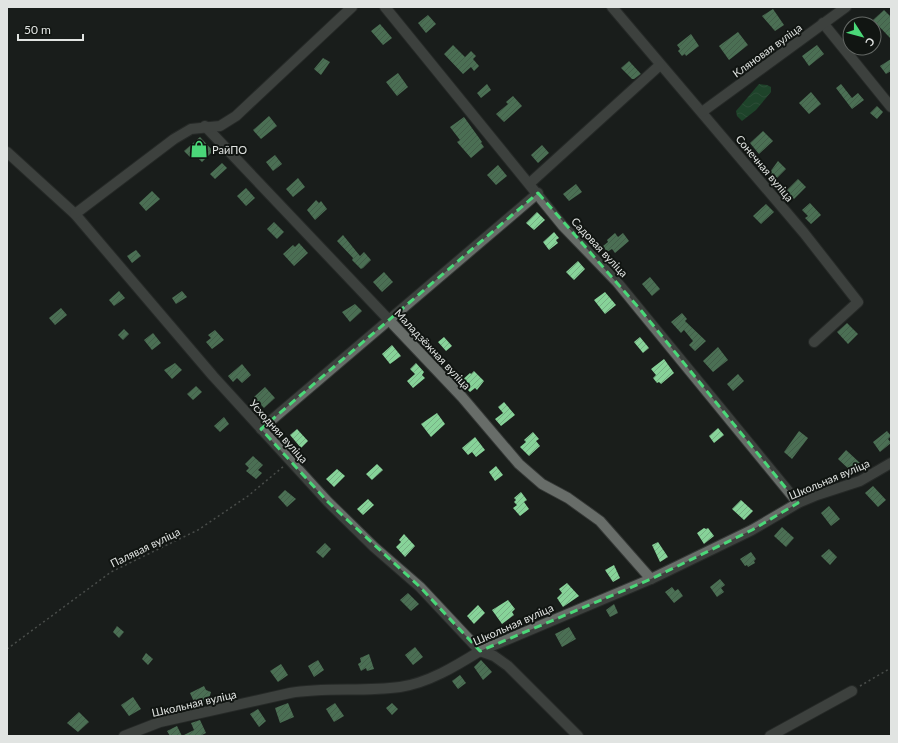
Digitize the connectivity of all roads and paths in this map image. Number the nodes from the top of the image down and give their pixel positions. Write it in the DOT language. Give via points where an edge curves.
graph roads {
  1 [pos="352,7"];
  2 [pos="385,7"];
  3 [pos="612,7"];
  4 [pos="846,7"];
  5 [pos="823,23"];
  6 [pos="660,65"];
  7 [pos="891,107"];
  8 [pos="702,112"];
  9 [pos="205,126"];
  10 [pos="7,152"];
  11 [pos="530,183"];
  12 [pos="538,193"];
  13 [pos="75,214"];
  14 [pos="388,319"];
  15 [pos="814,342"];
  16 [pos="261,429"];
  17 [pos="289,460"];
  18 [pos="891,463"];
  19 [pos="798,503"];
  20 [pos="651,579"];
  21 [pos="7,648"];
  22 [pos="480,651"];
  23 [pos="891,668"];
  24 [pos="852,692"];
  25 [pos="124,736"];
  26 [pos="578,736"];
  27 [pos="770,736"];
  1 -- 9 [label="street" via="236,116 220,126"];
  2 -- 11 [label="street, Садовая вуліца"];
  3 -- 6 [label="street, Сонечная вуліца"];
  4 -- 5 [label="street, Кляновая вуліца"];
  5 -- 7 [label="street"];
  5 -- 8 [label="street, Кляновая вуліца"];
  6 -- 8 [label="street, Сонечная вуліца"];
  6 -- 11 [label="street"];
  8 -- 15 [label="street, Сонечная вуліца" via="804,233 858,302"];
  9 -- 13 [label="street" via="191,129 174,139"];
  9 -- 14 [label="street, Маладзёжная вуліца"];
  10 -- 13 [label="street, Усходняя вуліца"];
  11 -- 12 [label="street, Садовая вуліца"];
  12 -- 14 [label="street"];
  12 -- 19 [label="street, Садовая вуліца" via="563,226 626,292"];
  13 -- 16 [label="street, Усходняя вуліца"];
  14 -- 16 [label="street"];
  14 -- 20 [label="street, Маладзёжная вуліца" via="534,478 600,521"];
  16 -- 17 [label="street, Усходняя вуліца"];
  17 -- 21 [label="path, Палявая вуліца" via="271,478 230,509 198,530 111,572"];
  17 -- 22 [label="street, Усходняя вуліца" via="328,502 420,588"];
  18 -- 19 [label="street, Школьная вуліца" via="860,480"];
  19 -- 20 [label="street, Школьная вуліца" via="752,530"];
  20 -- 22 [label="street, Школьная вуліца"];
  22 -- 25 [label="street, Школьная вуліца" via="454,667 400,687 290,693 160,722"];
  22 -- 26 [label="street" via="494,656 508,666"];
  23 -- 24 [label="path"];
  24 -- 27 [label="street"];
}
